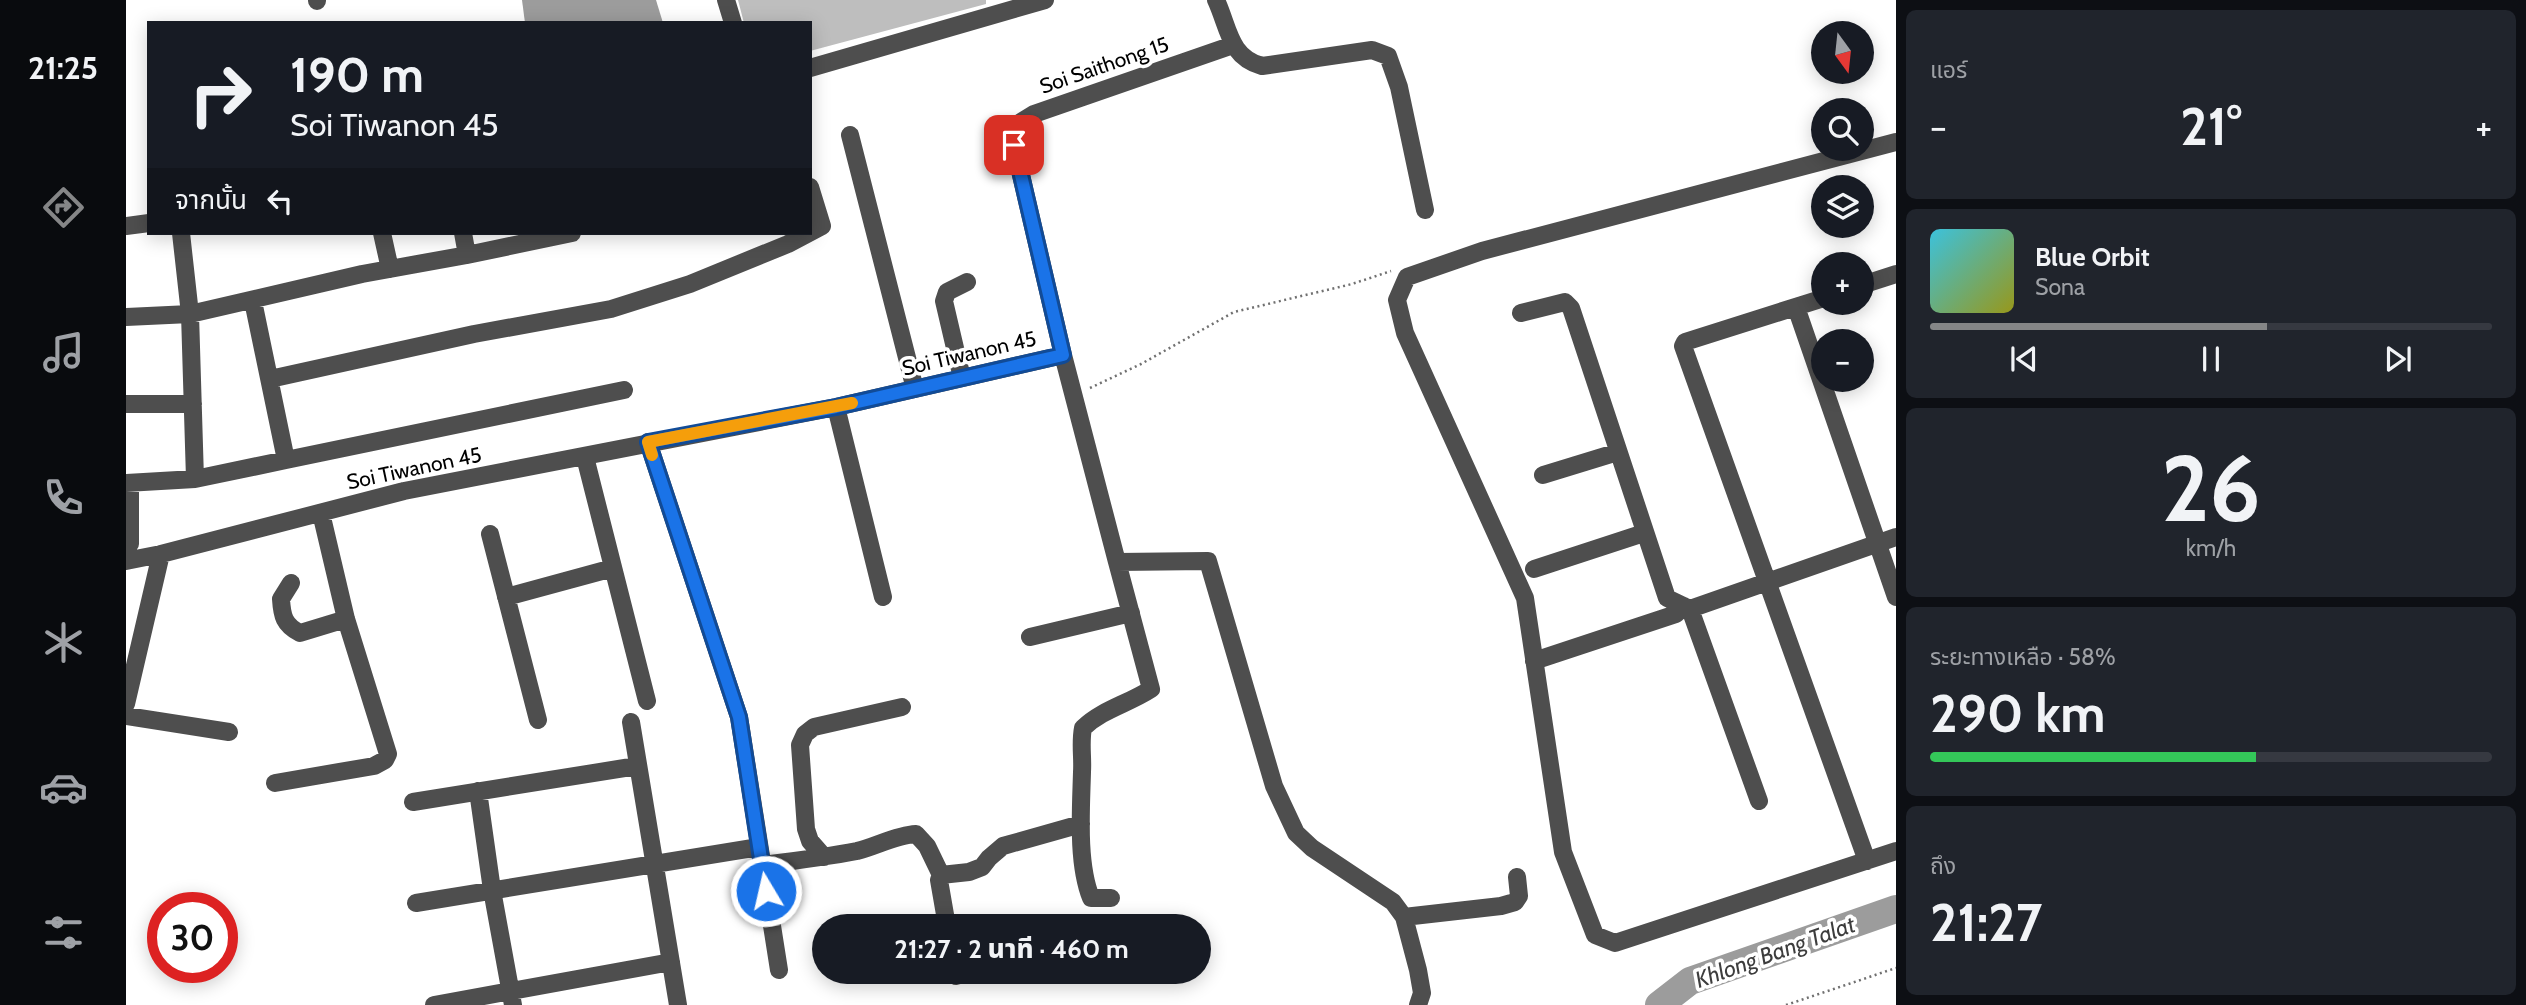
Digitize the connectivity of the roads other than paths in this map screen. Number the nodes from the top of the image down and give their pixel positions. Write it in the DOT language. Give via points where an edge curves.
graph roads {
  1 [pos="726,0"];
  2 [pos="1045,0"];
  3 [pos="1216,0"];
  4 [pos="732,21"];
  5 [pos="1233,45"];
  6 [pos="812,67"];
  7 [pos="850,135"];
  8 [pos="1896,142"];
  9 [pos="812,194"];
  10 [pos="1425,210"];
  11 [pos="147,223"];
  12 [pos="126,226"];
  13 [pos="812,231"];
  14 [pos="181,235"];
  15 [pos="382,235"];
  16 [pos="463,235"];
  17 [pos="805,235"];
  18 [pos="543,236"];
  19 [pos="467,255"];
  20 [pos="390,269"];
  21 [pos="1896,274"];
  22 [pos="1874,281"];
  23 [pos="967,282"];
  24 [pos="253,301"];
  25 [pos="1811,302"];
  26 [pos="1796,307"];
  27 [pos="1521,313"];
  28 [pos="190,314"];
  29 [pos="126,317"];
  30 [pos="1063,355"];
  31 [pos="962,378"];
  32 [pos="270,379"];
  33 [pos="915,389"];
  34 [pos="624,390"];
  35 [pos="126,404"];
  36 [pos="192,404"];
  37 [pos="836,407"];
  38 [pos="648,442"];
  39 [pos="1618,452"];
  40 [pos="585,457"];
  41 [pos="286,460"];
  42 [pos="1543,475"];
  43 [pos="195,479"];
  44 [pos="128,483"];
  45 [pos="321,513"];
  46 [pos="1644,533"];
  47 [pos="490,534"];
  48 [pos="1896,537"];
  49 [pos="1877,544"];
  50 [pos="128,553"];
  51 [pos="162,554"];
  52 [pos="1117,562"];
  53 [pos="612,568"];
  54 [pos="1534,569"];
  55 [pos="1767,581"];
  56 [pos="291,583"];
  57 [pos="506,597"];
  58 [pos="883,597"];
  59 [pos="1896,597"];
  60 [pos="1687,607"];
  61 [pos="1130,612"];
  62 [pos="346,620"];
  63 [pos="1030,637"];
  64 [pos="1534,661"];
  65 [pos="648,701"];
  66 [pos="126,704"];
  67 [pos="902,707"];
  68 [pos="126,716"];
  69 [pos="538,720"];
  70 [pos="631,722"];
  71 [pos="229,732"];
  72 [pos="637,766"];
  73 [pos="275,783"];
  74 [pos="478,792"];
  75 [pos="1759,801"];
  76 [pos="413,802"];
  77 [pos="1081,824"];
  78 [pos="1896,851"];
  79 [pos="761,856"];
  80 [pos="824,857"];
  81 [pos="1867,861"];
  82 [pos="655,864"];
  83 [pos="941,875"];
  84 [pos="1517,877"];
  85 [pos="492,890"];
  86 [pos="1111,898"];
  87 [pos="416,903"];
  88 [pos="945,914"];
  89 [pos="1404,917"];
  90 [pos="671,962"];
  91 [pos="779,970"];
  92 [pos="512,998"];
  93 [pos="434,1005"];
  94 [pos="678,1005"];
  95 [pos="1418,1005"];
  1 -- 4 [label="street"];
  2 -- 6 [label="street"];
  3 -- 5 [label="street"];
  5 -- 10 [label="street" via="1247,62 1262,65 1357,51 1388,56"];
  5 -- 30 [label="street, Soi Saithong 15" via="1053,106 1021,122 1014,145"];
  7 -- 33 [label="street"];
  8 -- 64 [label="street" via="1482,251 1407,277 1397,300 1405,333 1525,598"];
  9 -- 13 [label="street" via="822,226"];
  11 -- 12 [label="street"];
  14 -- 28 [label="street"];
  15 -- 20 [label="street"];
  16 -- 19 [label="street"];
  17 -- 32 [label="street" via="690,284 611,309"];
  18 -- 19 [label="street"];
  19 -- 20 [label="street"];
  20 -- 24 [label="street"];
  21 -- 22 [label="street"];
  23 -- 31 [label="street" via="947,292 944,301"];
  24 -- 28 [label="street"];
  24 -- 32 [label="street"];
  25 -- 26 [label="street"];
  26 -- 49 [label="street"];
  26 -- 55 [label="street" via="1684,345"];
  27 -- 39 [label="street" via="1568,304"];
  28 -- 29 [label="street"];
  28 -- 36 [label="street"];
  30 -- 31 [label="street, Soi Tiwanon 45"];
  30 -- 52 [label="street, Soi Tiwanon 45"];
  31 -- 33 [label="street, Soi Tiwanon 45"];
  32 -- 41 [label="street"];
  33 -- 37 [label="street, Soi Tiwanon 45"];
  34 -- 41 [label="street"];
  35 -- 36 [label="street"];
  36 -- 43 [label="street"];
  37 -- 38 [label="street, Soi Tiwanon 45"];
  37 -- 58 [label="street"];
  38 -- 40 [label="street, Soi Tiwanon 45"];
  38 -- 79 [label="street" via="739,717"];
  39 -- 42 [label="street"];
  39 -- 46 [label="street"];
  40 -- 45 [label="street, Soi Tiwanon 45" via="404,491"];
  40 -- 53 [label="street"];
  41 -- 43 [label="street"];
  43 -- 44 [label="street"];
  44 -- 50 [label="street"];
  45 -- 51 [label="street, Soi Tiwanon 45"];
  45 -- 62 [label="street"];
  46 -- 54 [label="street"];
  46 -- 60 [label="street" via="1667,598"];
  47 -- 57 [label="street"];
  48 -- 49 [label="street"];
  49 -- 55 [label="street"];
  49 -- 59 [label="street"];
  50 -- 51 [label="street, Soi Tiwanon 45"];
  51 -- 66 [label="street"];
  52 -- 61 [label="street, Soi Tiwanon 45"];
  52 -- 89 [label="street" via="1208,561 1274,786 1296,833 1393,902"];
  53 -- 57 [label="street"];
  53 -- 65 [label="street"];
  55 -- 60 [label="street"];
  55 -- 81 [label="street"];
  56 -- 62 [label="street" via="281,599 286,624 293,630 300,633"];
  57 -- 69 [label="street"];
  60 -- 64 [label="street"];
  60 -- 75 [label="street"];
  61 -- 63 [label="street"];
  61 -- 77 [label="street, Soi Tiwanon 45" via="1151,689 1104,711 1083,728"];
  62 -- 73 [label="street" via="388,754 385,761"];
  64 -- 81 [label="street" via="1563,852 1595,935 1615,943"];
  67 -- 80 [label="street" via="814,727 805,734 800,745 806,829"];
  68 -- 71 [label="street"];
  70 -- 72 [label="street"];
  72 -- 74 [label="street"];
  72 -- 82 [label="street"];
  74 -- 76 [label="street"];
  74 -- 85 [label="street"];
  77 -- 83 [label="street" via="1003,846 982,867 969,872"];
  77 -- 86 [label="street" via="1082,862 1091,898"];
  78 -- 81 [label="street"];
  79 -- 80 [label="street"];
  79 -- 82 [label="street"];
  79 -- 91 [label="street"];
  80 -- 83 [label="street" via="916,834"];
  82 -- 85 [label="street"];
  82 -- 90 [label="street"];
  83 -- 88 [label="street"];
  84 -- 89 [label="street" via="1519,896 1515,902"];
  85 -- 87 [label="street"];
  85 -- 92 [label="street"];
  89 -- 95 [label="street" via="1419,970 1422,993"];
  90 -- 92 [label="street"];
  90 -- 94 [label="street"];
  92 -- 93 [label="street"];
}
